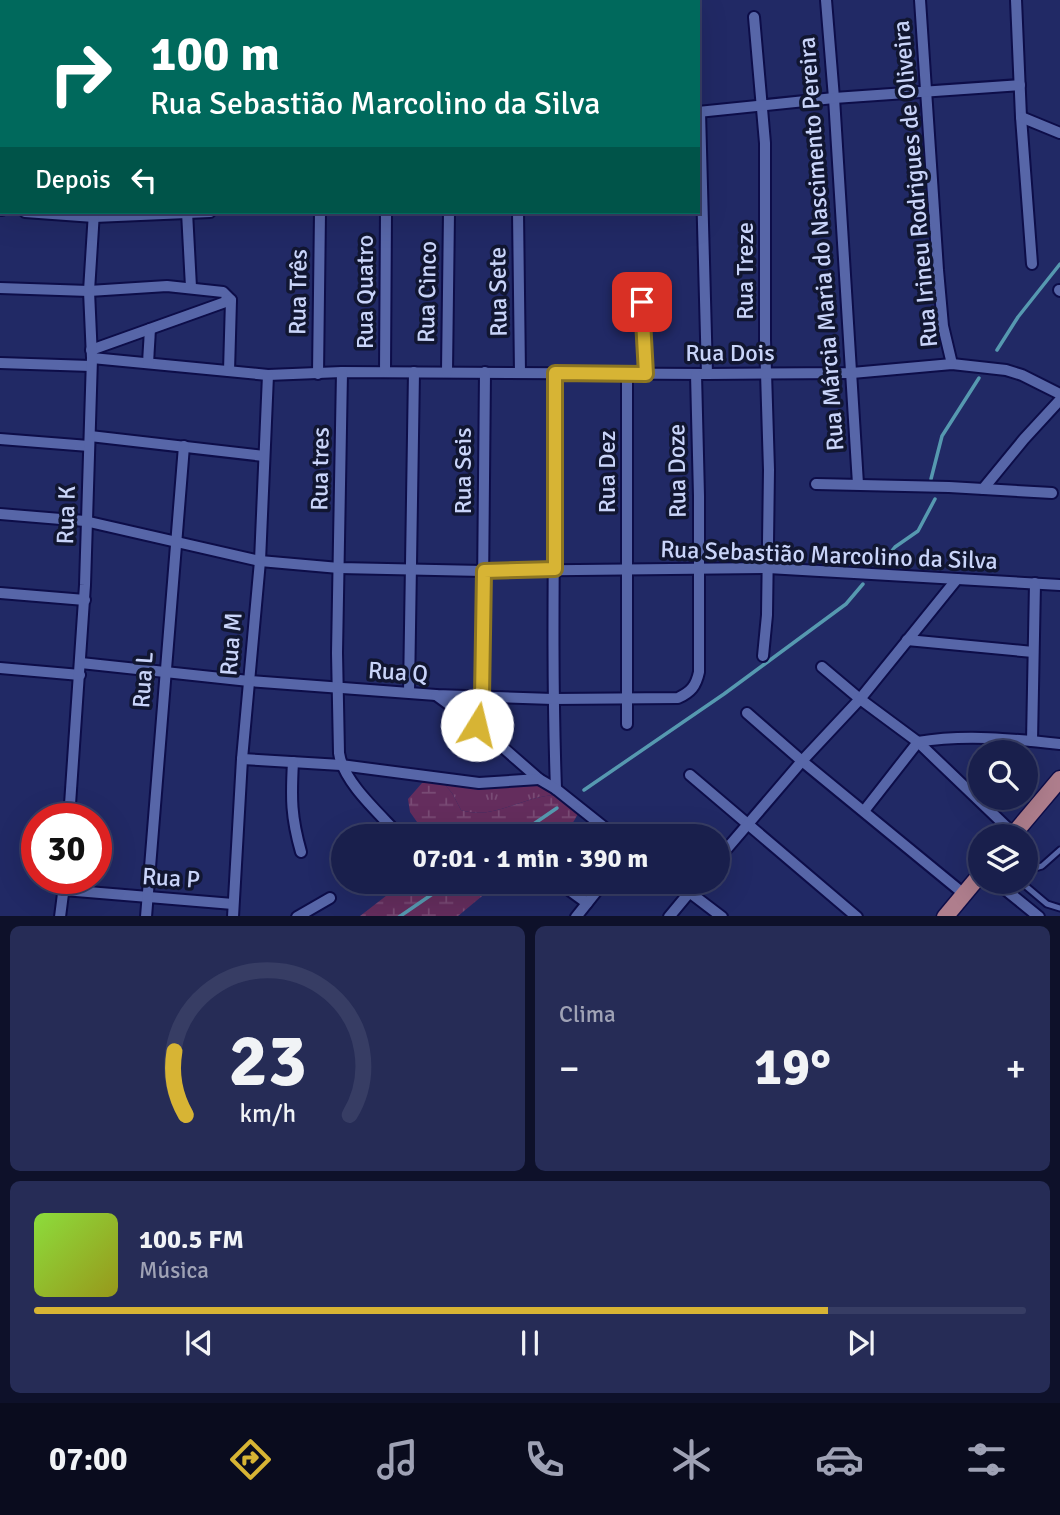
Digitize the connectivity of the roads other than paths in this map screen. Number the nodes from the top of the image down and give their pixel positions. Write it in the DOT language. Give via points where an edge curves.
graph roads {
  1 [pos="825,0"];
  2 [pos="920,0"];
  3 [pos="1016,0"];
  4 [pos="754,17"];
  5 [pos="1020,85"];
  6 [pos="926,93"];
  7 [pos="834,98"];
  8 [pos="763,104"];
  9 [pos="700,112"];
  10 [pos="1021,117"];
  11 [pos="1060,133"];
  12 [pos="700,199"];
  13 [pos="94,214"];
  14 [pos="187,214"];
  15 [pos="320,214"];
  16 [pos="386,214"];
  17 [pos="449,214"];
  18 [pos="518,214"];
  19 [pos="1032,264"];
  20 [pos="641,277"];
  21 [pos="191,287"];
  22 [pos="0,288"];
  23 [pos="89,291"];
  24 [pos="230,300"];
  25 [pos="150,329"];
  26 [pos="91,358"];
  27 [pos="0,363"];
  28 [pos="148,363"];
  29 [pos="951,364"];
  30 [pos="229,371"];
  31 [pos="342,372"];
  32 [pos="386,372"];
  33 [pos="415,372"];
  34 [pos="447,372"];
  35 [pos="485,372"];
  36 [pos="520,373"];
  37 [pos="555,373"];
  38 [pos="852,373"];
  39 [pos="318,374"];
  40 [pos="627,374"];
  41 [pos="646,374"];
  42 [pos="702,374"];
  43 [pos="767,374"];
  44 [pos="268,375"];
  45 [pos="1060,394"];
  46 [pos="1060,400"];
  47 [pos="0,439"];
  48 [pos="89,441"];
  49 [pos="184,446"];
  50 [pos="264,456"];
  51 [pos="816,484"];
  52 [pos="858,484"];
  53 [pos="983,489"];
  54 [pos="1052,493"];
  55 [pos="0,514"];
  56 [pos="85,521"];
  57 [pos="175,540"];
  58 [pos="260,561"];
  59 [pos="339,568"];
  60 [pos="410,568"];
  61 [pos="698,568"];
  62 [pos="768,568"];
  63 [pos="555,569"];
  64 [pos="628,570"];
  65 [pos="484,571"];
  66 [pos="957,579"];
  67 [pos="1035,583"];
  68 [pos="1060,585"];
  69 [pos="0,593"];
  70 [pos="85,600"];
  71 [pos="907,640"];
  72 [pos="1033,652"];
  73 [pos="763,656"];
  74 [pos="81,663"];
  75 [pos="822,667"];
  76 [pos="0,668"];
  77 [pos="165,672"];
  78 [pos="699,672"];
  79 [pos="80,675"];
  80 [pos="249,681"];
  81 [pos="339,689"];
  82 [pos="409,692"];
  83 [pos="436,695"];
  84 [pos="482,697"];
  85 [pos="628,698"];
  86 [pos="553,699"];
  87 [pos="860,699"];
  88 [pos="747,713"];
  89 [pos="627,724"];
  90 [pos="477,725"];
  91 [pos="1002,740"];
  92 [pos="1032,740"];
  93 [pos="918,742"];
  94 [pos="1038,742"];
  95 [pos="1060,744"];
  96 [pos="242,759"];
  97 [pos="802,761"];
  98 [pos="293,762"];
  99 [pos="341,765"];
  100 [pos="690,775"];
  101 [pos="539,779"];
  102 [pos="1060,779"];
  103 [pos="556,789"];
  104 [pos="70,803"];
  105 [pos="864,811"];
  106 [pos="747,823"];
  107 [pos="389,824"];
  108 [pos="600,824"];
  109 [pos="1002,824"];
  110 [pos="1022,824"];
  111 [pos="730,844"];
  112 [pos="1060,850"];
  113 [pos="301,852"];
  114 [pos="1038,867"];
  115 [pos="968,889"];
  116 [pos="112,892"];
  117 [pos="63,894"];
  118 [pos="575,894"];
  119 [pos="594,894"];
  120 [pos="688,894"];
  121 [pos="693,894"];
  122 [pos="964,894"];
  123 [pos="1011,894"];
  124 [pos="1035,894"];
  125 [pos="147,898"];
  126 [pos="330,898"];
  127 [pos="587,903"];
  128 [pos="233,904"];
  129 [pos="1060,908"];
  130 [pos="60,916"];
  131 [pos="146,916"];
  132 [pos="233,916"];
  133 [pos="297,916"];
  134 [pos="576,916"];
  135 [pos="669,916"];
  136 [pos="722,916"];
  137 [pos="857,916"];
  138 [pos="945,916"];
  139 [pos="1039,916"];
  1 -- 7 [label="street, Rua Márcia Maria do Nascimento Pereira"];
  2 -- 6 [label="street, Rua Irineu Rodrigues de Oliveira"];
  3 -- 5 [label="street"];
  4 -- 8 [label="street, Rua Treze"];
  5 -- 6 [label="street"];
  5 -- 10 [label="street"];
  6 -- 7 [label="street"];
  6 -- 29 [label="street, Rua Irineu Rodrigues de Oliveira" via="937,270"];
  7 -- 8 [label="street"];
  7 -- 38 [label="street, Rua Márcia Maria do Nascimento Pereira"];
  8 -- 9 [label="street"];
  8 -- 43 [label="street, Rua Treze"];
  10 -- 11 [label="street"];
  10 -- 19 [label="street"];
  12 -- 42 [label="street, Rua Doze"];
  13 -- 23 [label="street, Rua K"];
  14 -- 21 [label="street"];
  15 -- 39 [label="street, Rua Três"];
  16 -- 32 [label="street, Rua Quatro"];
  17 -- 34 [label="street, Rua Cinco"];
  18 -- 36 [label="street, Rua Sete"];
  20 -- 41 [label="lane"];
  21 -- 23 [label="street"];
  21 -- 24 [label="street" via="223,292"];
  22 -- 23 [label="street"];
  23 -- 26 [label="street, Rua K"];
  24 -- 25 [label="street"];
  24 -- 30 [label="street"];
  25 -- 26 [label="street"];
  25 -- 28 [label="street"];
  26 -- 27 [label="street, Rua Dois"];
  26 -- 28 [label="street, Rua Dois"];
  26 -- 48 [label="street, Rua K"];
  28 -- 30 [label="street, Rua Dois"];
  29 -- 38 [label="street, Rua Dois"];
  29 -- 45 [label="street, Rua Dois" via="1006,370"];
  30 -- 44 [label="street, Rua Dois"];
  31 -- 32 [label="street, Rua Dois"];
  31 -- 39 [label="street, Rua Dois"];
  31 -- 59 [label="street, Rua tres"];
  32 -- 33 [label="street, Rua Dois"];
  33 -- 34 [label="street, Rua Dois"];
  33 -- 60 [label="street"];
  34 -- 35 [label="street, Rua Dois"];
  35 -- 36 [label="street, Rua Dois"];
  35 -- 65 [label="street, Rua Seis"];
  36 -- 37 [label="street, Rua Dois"];
  37 -- 40 [label="street, Rua Dois"];
  37 -- 63 [label="street"];
  38 -- 43 [label="street, Rua Dois"];
  38 -- 52 [label="street, Rua Márcia Maria do Nascimento Pereira"];
  39 -- 44 [label="street, Rua Dois"];
  40 -- 41 [label="street, Rua Dois"];
  40 -- 64 [label="street, Rua Dez"];
  41 -- 42 [label="street, Rua Dois"];
  42 -- 43 [label="street, Rua Dois"];
  42 -- 61 [label="street, Rua Doze"];
  43 -- 62 [label="street, Rua Treze"];
  44 -- 50 [label="street, Rua M"];
  46 -- 53 [label="street"];
  47 -- 48 [label="street"];
  48 -- 49 [label="street"];
  48 -- 56 [label="street, Rua K"];
  49 -- 50 [label="street"];
  49 -- 57 [label="street, Rua L"];
  50 -- 58 [label="street, Rua M"];
  51 -- 52 [label="street"];
  52 -- 53 [label="street"];
  53 -- 54 [label="street"];
  55 -- 56 [label="street, Rua Sebastião Marcolino da Silva"];
  56 -- 57 [label="street, Rua Sebastião Marcolino da Silva"];
  56 -- 70 [label="street, Rua K"];
  57 -- 58 [label="street, Rua Sebastião Marcolino da Silva"];
  57 -- 77 [label="street, Rua L"];
  58 -- 59 [label="street, Rua Sebastião Marcolino da Silva"];
  58 -- 80 [label="street, Rua M"];
  59 -- 60 [label="street, Rua Sebastião Marcolino da Silva"];
  59 -- 81 [label="street, Rua tres"];
  60 -- 65 [label="street, Rua Sebastião Marcolino da Silva"];
  60 -- 82 [label="street"];
  61 -- 62 [label="street, Rua Sebastião Marcolino da Silva"];
  61 -- 64 [label="street, Rua Sebastião Marcolino da Silva"];
  61 -- 78 [label="street, Rua Doze"];
  62 -- 66 [label="street, Rua Sebastião Marcolino da Silva"];
  62 -- 73 [label="street, Rua Treze"];
  63 -- 64 [label="street, Rua Sebastião Marcolino da Silva"];
  63 -- 65 [label="street, Rua Sebastião Marcolino da Silva"];
  63 -- 86 [label="street"];
  64 -- 85 [label="street, Rua Dez"];
  65 -- 84 [label="street, Rua Seis"];
  66 -- 67 [label="street, Rua Sebastião Marcolino da Silva"];
  66 -- 71 [label="street"];
  67 -- 68 [label="street, Rua Sebastião Marcolino da Silva"];
  67 -- 72 [label="street"];
  69 -- 70 [label="street"];
  70 -- 74 [label="street, Rua K"];
  71 -- 72 [label="street"];
  71 -- 87 [label="street"];
  72 -- 92 [label="street"];
  74 -- 77 [label="street, Rua Q"];
  74 -- 79 [label="street, Rua K"];
  75 -- 87 [label="street"];
  76 -- 79 [label="street"];
  77 -- 80 [label="street, Rua Q"];
  77 -- 125 [label="street, Rua L"];
  78 -- 85 [label="street, Rua Q" via="696,685 678,698"];
  79 -- 104 [label="street, Rua K"];
  80 -- 81 [label="street, Rua Q"];
  80 -- 96 [label="street, Rua M"];
  81 -- 82 [label="street, Rua Q"];
  81 -- 99 [label="street, Rua tres"];
  82 -- 83 [label="street, Rua Q"];
  83 -- 84 [label="street, Rua Q"];
  83 -- 90 [label="street"];
  84 -- 86 [label="street, Rua Q"];
  84 -- 90 [label="street, Rua Seis"];
  85 -- 86 [label="street, Rua Q"];
  85 -- 89 [label="street, Rua Dez"];
  86 -- 103 [label="street"];
  87 -- 93 [label="street"];
  87 -- 97 [label="street"];
  88 -- 97 [label="street"];
  90 -- 101 [label="street"];
  91 -- 93 [label="street"];
  93 -- 105 [label="street"];
  93 -- 109 [label="street"];
  94 -- 95 [label="street"];
  96 -- 98 [label="street"];
  96 -- 128 [label="street, Rua M"];
  97 -- 105 [label="street"];
  97 -- 106 [label="street"];
  98 -- 99 [label="street"];
  98 -- 113 [label="street" via="290,802"];
  99 -- 101 [label="street" via="479,783"];
  99 -- 107 [label="street"];
  100 -- 106 [label="street"];
  101 -- 103 [label="street"];
  102 -- 110 [label="main road"];
  103 -- 108 [label="street"];
  105 -- 122 [label="street"];
  106 -- 111 [label="street"];
  106 -- 137 [label="street"];
  112 -- 114 [label="lane"];
  115 -- 122 [label="main road"];
  116 -- 125 [label="street, Rua P"];
  117 -- 130 [label="street"];
  118 -- 127 [label="street"];
  119 -- 127 [label="street"];
  120 -- 135 [label="street"];
  121 -- 136 [label="street"];
  122 -- 138 [label="main road"];
  123 -- 139 [label="street"];
  124 -- 129 [label="lane"];
  125 -- 128 [label="street, Rua P"];
  125 -- 131 [label="street, Rua L"];
  126 -- 133 [label="street"];
  127 -- 134 [label="street"];
  128 -- 132 [label="street, Rua M"];
}
